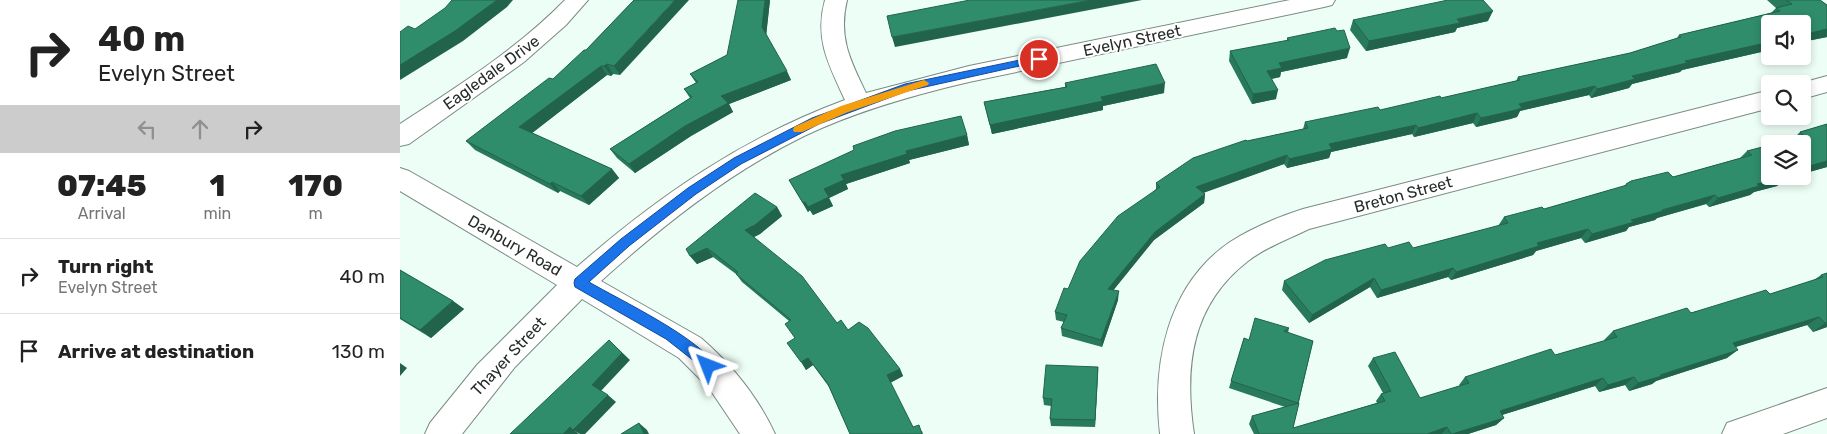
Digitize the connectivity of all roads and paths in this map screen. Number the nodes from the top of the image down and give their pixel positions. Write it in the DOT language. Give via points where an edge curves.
graph roads {
  1 [pos="577,0"];
  2 [pos="836,0"];
  3 [pos="1324,0"];
  4 [pos="1827,84"];
  5 [pos="1811,88"];
  6 [pos="1761,101"];
  7 [pos="859,104"];
  8 [pos="400,137"];
  9 [pos="400,178"];
  10 [pos="580,283"];
  11 [pos="1827,403"];
  12 [pos="442,434"];
  13 [pos="758,434"];
  14 [pos="1177,434"];
  15 [pos="1739,434"];
  1 -- 8 [label="street, Eagledale Drive" via="510,61"];
  2 -- 7 [label="street" via="830,24 832,44"];
  3 -- 7 [label="street, Evelyn Street" via="925,83"];
  4 -- 5 [label="street"];
  6 -- 14 [label="street, Breton Street" via="1303,220 1269,234 1220,267 1192,308 1175,353 1172,393"];
  7 -- 10 [label="street, Evelyn Street" via="815,121 738,161 670,207"];
  9 -- 10 [label="street, Danbury Road"];
  10 -- 12 [label="street, Thayer Street" via="497,363"];
  10 -- 13 [label="street, Danbury Road" via="700,356 740,403"];
  11 -- 15 [label="street"];
}
